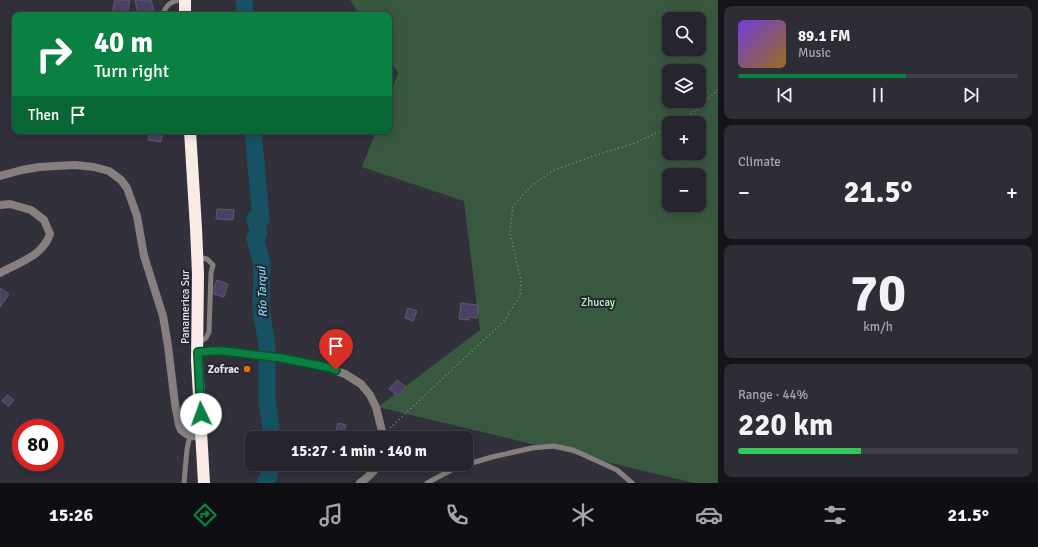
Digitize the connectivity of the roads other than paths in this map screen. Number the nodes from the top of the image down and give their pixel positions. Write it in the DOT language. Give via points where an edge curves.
graph roads {
  1 [pos="180,0"];
  2 [pos="185,0"];
  3 [pos="164,12"];
  4 [pos="185,12"];
  5 [pos="190,134"];
  6 [pos="0,176"];
  7 [pos="0,205"];
  8 [pos="0,273"];
  9 [pos="198,348"];
  10 [pos="382,431"];
  11 [pos="196,436"];
  12 [pos="374,471"];
  13 [pos="184,483"];
  14 [pos="204,483"];
  15 [pos="360,483"];
  16 [pos="427,483"];
  17 [pos="632,483"];
  1 -- 3 [label="lane" via="169,4"];
  2 -- 4 [label="highway"];
  5 -- 9 [label="highway, Panamerica Sur" via="198,274"];
  6 -- 11 [label="street" via="39,167 75,166 109,171 122,180 136,216 144,256 163,316 174,404 179,424 186,434"];
  7 -- 8 [label="street" via="10,204 31,210 44,220 50,234 42,249"];
  9 -- 10 [label="street" via="281,358 326,367 345,374 361,384 370,394"];
  9 -- 11 [label="highway, Panamerica Sur"];
  11 -- 13 [label="lane" via="186,449"];
  11 -- 14 [label="highway, Panamerica Sur"];
  12 -- 15 [label="street"];
  16 -- 17 [label="lane" via="455,468 492,457 554,446 573,450 617,470"];
}
